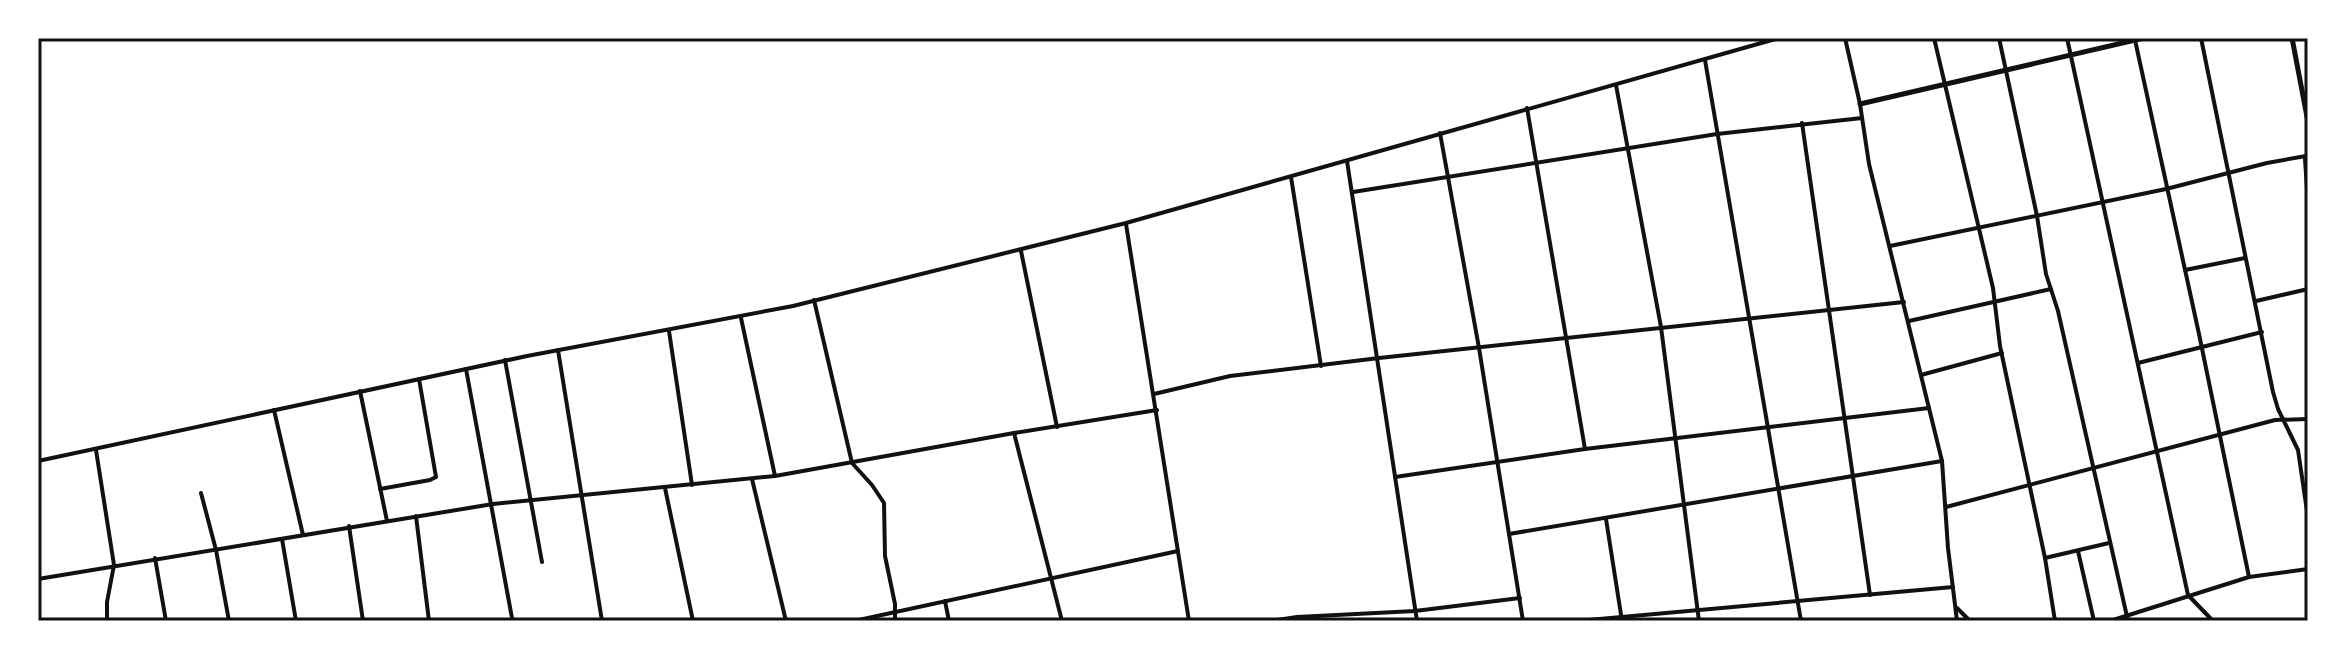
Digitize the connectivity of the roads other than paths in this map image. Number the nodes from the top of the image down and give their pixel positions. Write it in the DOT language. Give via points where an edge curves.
graph roads {
  1 [pos="1779,38"];
  2 [pos="1845,38"];
  3 [pos="1934,38"];
  4 [pos="1999,38"];
  5 [pos="2067,38"];
  6 [pos="2144,38"];
  7 [pos="2201,38"];
  8 [pos="2292,38"];
  9 [pos="2135,39"];
  10 [pos="2070,55"];
  11 [pos="1705,60"];
  12 [pos="2006,70"];
  13 [pos="1616,85"];
  14 [pos="1944,85"];
  15 [pos="1860,104"];
  16 [pos="1527,108"];
  17 [pos="1862,118"];
  18 [pos="2308,122"];
  19 [pos="1802,123"];
  20 [pos="1440,133"];
  21 [pos="1717,134"];
  22 [pos="1628,148"];
  23 [pos="2307,154"];
  24 [pos="1347,160"];
  25 [pos="1537,162"];
  26 [pos="2228,173"];
  27 [pos="1448,176"];
  28 [pos="1291,177"];
  29 [pos="2166,189"];
  30 [pos="1353,192"];
  31 [pos="2103,202"];
  32 [pos="2308,204"];
  33 [pos="2037,216"];
  34 [pos="1126,223"];
  35 [pos="1978,228"];
  36 [pos="1890,246"];
  37 [pos="1021,251"];
  38 [pos="2246,258"];
  39 [pos="2185,270"];
  40 [pos="2051,289"];
  41 [pos="2308,289"];
  42 [pos="814,300"];
  43 [pos="2256,301"];
  44 [pos="1904,302"];
  45 [pos="1996,302"];
  46 [pos="1828,309"];
  47 [pos="741,318"];
  48 [pos="1747,318"];
  49 [pos="1909,321"];
  50 [pos="1661,327"];
  51 [pos="669,331"];
  52 [pos="2262,332"];
  53 [pos="1566,336"];
  54 [pos="1479,348"];
  55 [pos="2202,348"];
  56 [pos="558,350"];
  57 [pos="2002,353"];
  58 [pos="1379,358"];
  59 [pos="505,360"];
  60 [pos="2138,363"];
  61 [pos="1321,366"];
  62 [pos="466,369"];
  63 [pos="1921,375"];
  64 [pos="419,379"];
  65 [pos="360,391"];
  66 [pos="1154,394"];
  67 [pos="1929,408"];
  68 [pos="274,410"];
  69 [pos="1157,410"];
  70 [pos="1843,417"];
  71 [pos="2284,419"];
  72 [pos="2308,419"];
  73 [pos="1057,427"];
  74 [pos="1768,427"];
  75 [pos="1014,433"];
  76 [pos="2220,436"];
  77 [pos="1675,438"];
  78 [pos="96,449"];
  79 [pos="1585,449"];
  80 [pos="2157,452"];
  81 [pos="38,461"];
  82 [pos="1498,461"];
  83 [pos="1942,461"];
  84 [pos="852,463"];
  85 [pos="2092,469"];
  86 [pos="775,476"];
  87 [pos="1395,477"];
  88 [pos="1852,477"];
  89 [pos="752,479"];
  90 [pos="692,485"];
  91 [pos="2028,485"];
  92 [pos="665,488"];
  93 [pos="380,489"];
  94 [pos="1779,489"];
  95 [pos="201,493"];
  96 [pos="580,493"];
  97 [pos="532,499"];
  98 [pos="493,504"];
  99 [pos="1684,505"];
  100 [pos="1945,508"];
  101 [pos="416,516"];
  102 [pos="2308,518"];
  103 [pos="1606,519"];
  104 [pos="387,521"];
  105 [pos="349,526"];
  106 [pos="1509,534"];
  107 [pos="303,535"];
  108 [pos="282,539"];
  109 [pos="2109,543"];
  110 [pos="216,550"];
  111 [pos="1178,551"];
  112 [pos="2078,551"];
  113 [pos="155,558"];
  114 [pos="2045,558"];
  115 [pos="542,562"];
  116 [pos="114,565"];
  117 [pos="2308,569"];
  118 [pos="2249,577"];
  119 [pos="1051,578"];
  120 [pos="38,579"];
  121 [pos="1954,587"];
  122 [pos="1870,595"];
  123 [pos="1520,598"];
  124 [pos="2189,598"];
  125 [pos="945,601"];
  126 [pos="1797,601"];
  127 [pos="1957,608"];
  128 [pos="1698,609"];
  129 [pos="1415,611"];
  130 [pos="893,612"];
  131 [pos="1349,614"];
  132 [pos="512,618"];
  133 [pos="2128,618"];
  134 [pos="1622,619"];
  135 [pos="107,621"];
  136 [pos="166,621"];
  137 [pos="229,621"];
  138 [pos="296,621"];
  139 [pos="363,621"];
  140 [pos="429,621"];
  141 [pos="602,621"];
  142 [pos="693,621"];
  143 [pos="786,621"];
  144 [pos="854,621"];
  145 [pos="895,621"];
  146 [pos="949,621"];
  147 [pos="1062,621"];
  148 [pos="1189,621"];
  149 [pos="1270,621"];
  150 [pos="1351,621"];
  151 [pos="1417,621"];
  152 [pos="1523,621"];
  153 [pos="1577,621"];
  154 [pos="1699,621"];
  155 [pos="1801,621"];
  156 [pos="1957,621"];
  157 [pos="1970,621"];
  158 [pos="2055,621"];
  159 [pos="2094,621"];
  160 [pos="2110,621"];
  161 [pos="2213,621"];
  1 -- 11 [label="street"];
  2 -- 15 [label="street"];
  3 -- 14 [label="street"];
  4 -- 12 [label="street"];
  5 -- 10 [label="street"];
  6 -- 9 [label="street"];
  7 -- 26 [label="street"];
  8 -- 18 [label="street"];
  9 -- 10 [label="street"];
  9 -- 29 [label="street"];
  10 -- 12 [label="street"];
  10 -- 31 [label="street"];
  11 -- 13 [label="street"];
  11 -- 21 [label="street"];
  12 -- 14 [label="street"];
  12 -- 33 [label="street"];
  13 -- 16 [label="street"];
  13 -- 22 [label="street"];
  14 -- 15 [label="street"];
  14 -- 35 [label="street"];
  15 -- 17 [label="street"];
  16 -- 20 [label="street"];
  16 -- 25 [label="street"];
  17 -- 19 [label="street"];
  17 -- 36 [label="street"];
  19 -- 21 [label="street"];
  19 -- 46 [label="street"];
  20 -- 24 [label="street"];
  20 -- 27 [label="street"];
  21 -- 22 [label="street"];
  21 -- 48 [label="street"];
  22 -- 25 [label="street"];
  22 -- 50 [label="street"];
  23 -- 26 [label="street"];
  23 -- 32 [label="street"];
  24 -- 28 [label="street"];
  24 -- 30 [label="street"];
  25 -- 27 [label="street"];
  25 -- 53 [label="street"];
  26 -- 29 [label="street"];
  26 -- 38 [label="street"];
  27 -- 30 [label="street"];
  27 -- 54 [label="street"];
  28 -- 34 [label="street"];
  28 -- 61 [label="street"];
  29 -- 31 [label="street"];
  29 -- 39 [label="street"];
  30 -- 58 [label="street"];
  31 -- 33 [label="street"];
  31 -- 60 [label="street"];
  33 -- 35 [label="street"];
  33 -- 40 [label="street"];
  34 -- 37 [label="street"];
  34 -- 66 [label="street"];
  35 -- 36 [label="street"];
  35 -- 45 [label="street"];
  36 -- 44 [label="street"];
  37 -- 42 [label="street"];
  37 -- 73 [label="street"];
  38 -- 39 [label="street"];
  38 -- 43 [label="street"];
  39 -- 55 [label="street"];
  40 -- 45 [label="street"];
  40 -- 85 [label="street"];
  41 -- 43 [label="street"];
  42 -- 47 [label="street"];
  42 -- 84 [label="street"];
  43 -- 52 [label="street"];
  44 -- 46 [label="street"];
  44 -- 49 [label="street"];
  45 -- 49 [label="street"];
  45 -- 57 [label="street"];
  46 -- 48 [label="street"];
  46 -- 70 [label="street"];
  47 -- 51 [label="street"];
  47 -- 86 [label="street"];
  48 -- 50 [label="street"];
  48 -- 74 [label="street"];
  49 -- 63 [label="street"];
  50 -- 53 [label="street"];
  50 -- 77 [label="street"];
  51 -- 56 [label="street"];
  51 -- 90 [label="street"];
  52 -- 55 [label="street"];
  52 -- 71 [label="street"];
  53 -- 54 [label="street"];
  53 -- 79 [label="street"];
  54 -- 58 [label="street"];
  54 -- 82 [label="street"];
  55 -- 60 [label="street"];
  55 -- 76 [label="street"];
  56 -- 59 [label="street"];
  56 -- 96 [label="street"];
  57 -- 63 [label="street"];
  57 -- 91 [label="street"];
  58 -- 61 [label="street"];
  58 -- 87 [label="street"];
  59 -- 62 [label="street"];
  59 -- 97 [label="street"];
  60 -- 80 [label="street"];
  61 -- 66 [label="street" via="1230,376"];
  62 -- 64 [label="street"];
  62 -- 98 [label="street"];
  63 -- 67 [label="street"];
  64 -- 65 [label="street"];
  64 -- 93 [label="street" via="436,477"];
  65 -- 68 [label="street"];
  65 -- 93 [label="street"];
  66 -- 69 [label="street"];
  67 -- 70 [label="street"];
  67 -- 83 [label="street"];
  68 -- 78 [label="street"];
  68 -- 107 [label="street"];
  69 -- 73 [label="street"];
  69 -- 111 [label="street"];
  70 -- 74 [label="street"];
  70 -- 88 [label="street"];
  71 -- 72 [label="street"];
  71 -- 76 [label="street"];
  71 -- 102 [label="street" via="2298,450"];
  73 -- 75 [label="street"];
  74 -- 77 [label="street"];
  74 -- 94 [label="street"];
  75 -- 84 [label="street"];
  75 -- 119 [label="street"];
  76 -- 80 [label="street"];
  76 -- 118 [label="street"];
  77 -- 79 [label="street"];
  77 -- 99 [label="street"];
  78 -- 81 [label="street"];
  78 -- 116 [label="street"];
  79 -- 82 [label="street"];
  80 -- 85 [label="street"];
  80 -- 124 [label="street"];
  82 -- 87 [label="street"];
  82 -- 106 [label="street"];
  83 -- 88 [label="street"];
  83 -- 100 [label="street"];
  84 -- 86 [label="street"];
  84 -- 130 [label="street" via="884,503"];
  85 -- 91 [label="street"];
  85 -- 109 [label="street"];
  86 -- 89 [label="street"];
  87 -- 129 [label="street"];
  88 -- 94 [label="street"];
  88 -- 122 [label="street"];
  89 -- 90 [label="street"];
  89 -- 143 [label="street"];
  90 -- 92 [label="street"];
  91 -- 100 [label="street"];
  91 -- 114 [label="street"];
  92 -- 96 [label="street"];
  92 -- 142 [label="street"];
  93 -- 104 [label="street"];
  94 -- 99 [label="street"];
  94 -- 126 [label="street"];
  95 -- 110 [label="street"];
  96 -- 97 [label="street"];
  96 -- 141 [label="street"];
  97 -- 98 [label="street"];
  97 -- 115 [label="street"];
  98 -- 101 [label="street"];
  98 -- 132 [label="street"];
  99 -- 103 [label="street"];
  99 -- 128 [label="street"];
  100 -- 121 [label="street"];
  101 -- 104 [label="street"];
  101 -- 140 [label="street"];
  103 -- 106 [label="street"];
  103 -- 134 [label="street"];
  104 -- 105 [label="street"];
  105 -- 107 [label="street"];
  105 -- 139 [label="street"];
  106 -- 123 [label="street"];
  107 -- 108 [label="street"];
  108 -- 110 [label="street"];
  108 -- 138 [label="street"];
  109 -- 112 [label="street"];
  109 -- 133 [label="street"];
  110 -- 113 [label="street"];
  110 -- 137 [label="street"];
  111 -- 119 [label="street"];
  111 -- 148 [label="street"];
  112 -- 114 [label="street"];
  112 -- 159 [label="street"];
  113 -- 116 [label="street"];
  113 -- 136 [label="street"];
  114 -- 158 [label="street"];
  116 -- 120 [label="street"];
  116 -- 135 [label="street"];
  117 -- 118 [label="street"];
  118 -- 124 [label="street"];
  119 -- 125 [label="street"];
  119 -- 147 [label="street"];
  121 -- 122 [label="street"];
  121 -- 127 [label="street"];
  122 -- 126 [label="street"];
  123 -- 129 [label="street"];
  123 -- 152 [label="street"];
  124 -- 133 [label="street"];
  124 -- 161 [label="street"];
  125 -- 130 [label="street"];
  125 -- 146 [label="street"];
  126 -- 128 [label="street"];
  126 -- 155 [label="street"];
  127 -- 156 [label="street"];
  127 -- 157 [label="street"];
  128 -- 134 [label="street"];
  128 -- 154 [label="street"];
  129 -- 131 [label="street"];
  129 -- 151 [label="street"];
  130 -- 144 [label="street"];
  130 -- 145 [label="street"];
  131 -- 149 [label="street"];
  131 -- 150 [label="street"];
  133 -- 160 [label="street"];
  134 -- 153 [label="street"];
}
